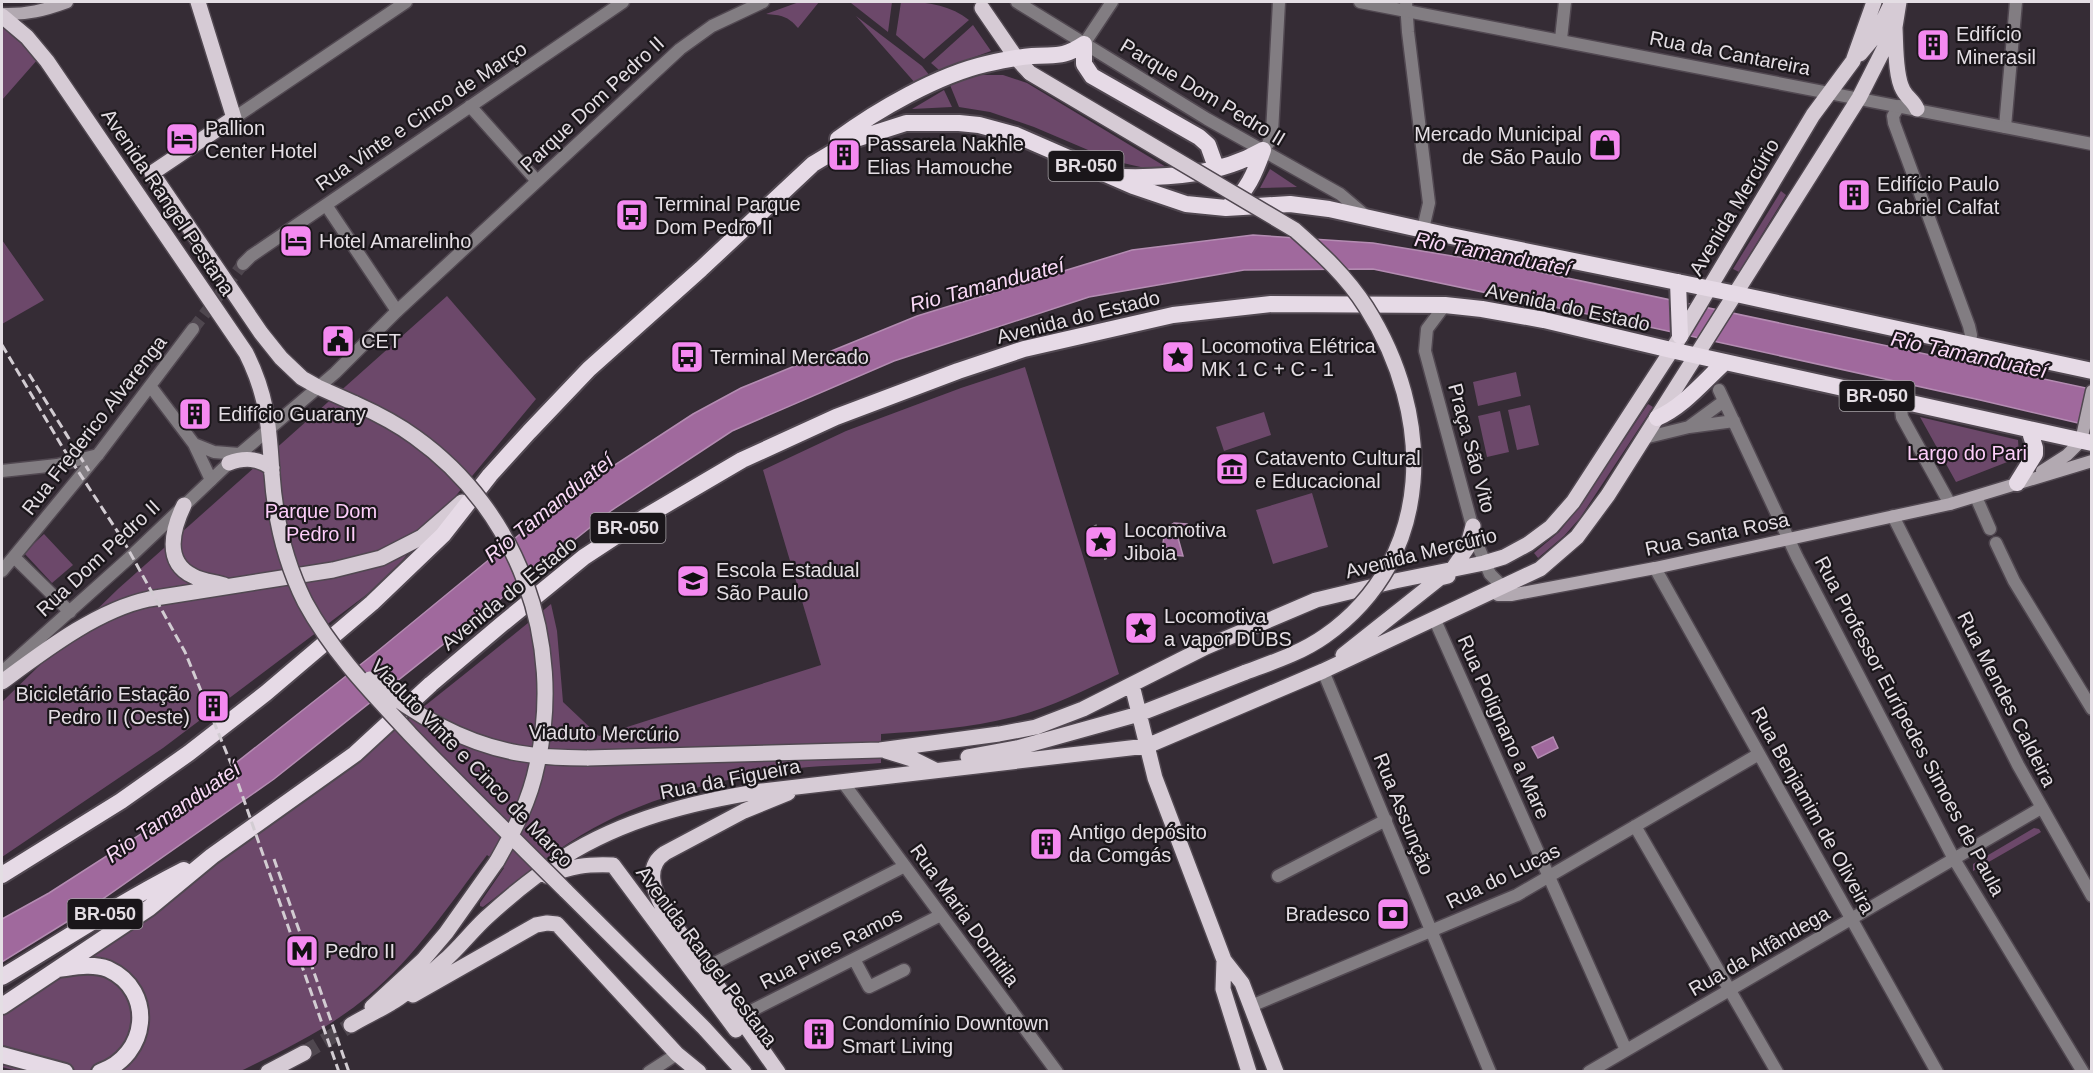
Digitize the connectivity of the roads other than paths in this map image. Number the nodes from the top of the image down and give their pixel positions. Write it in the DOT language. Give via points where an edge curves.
graph roads {
  1 [pos="67,2"];
  2 [pos="198,2"];
  3 [pos="406,2"];
  4 [pos="623,2"];
  5 [pos="763,2"];
  6 [pos="1017,2"];
  7 [pos="1112,2"];
  8 [pos="1279,2"];
  9 [pos="1360,2"];
  10 [pos="1565,2"];
  11 [pos="1874,2"];
  12 [pos="1892,2"];
  13 [pos="1899,2"];
  14 [pos="2016,2"];
  15 [pos="979,4"];
  16 [pos="607,6"];
  17 [pos="1406,6"];
  18 [pos="2,15"];
  19 [pos="1895,27"];
  20 [pos="1561,39"];
  21 [pos="1084,44"];
  22 [pos="1017,59"];
  23 [pos="1853,61"];
  24 [pos="1828,93"];
  25 [pos="1858,98"];
  26 [pos="470,106"];
  27 [pos="1899,106"];
  28 [pos="1917,109"];
  29 [pos="234,118"];
  30 [pos="2005,127"];
  31 [pos="2091,144"];
  32 [pos="106,148"];
  33 [pos="1263,150"];
  34 [pos="813,164"];
  35 [pos="1217,170"];
  36 [pos="152,173"];
  37 [pos="1109,176"];
  38 [pos="537,182"];
  39 [pos="326,205"];
  40 [pos="1226,208"];
  41 [pos="1367,217"];
  42 [pos="1423,229"];
  43 [pos="243,264"];
  44 [pos="1710,288"];
  45 [pos="1678,290"];
  46 [pos="1736,294"];
  47 [pos="1445,305"];
  48 [pos="397,311"];
  49 [pos="194,329"];
  50 [pos="1676,343"];
  51 [pos="1970,345"];
  52 [pos="1698,353"];
  53 [pos="1725,362"];
  54 [pos="2091,371"];
  55 [pos="151,387"];
  56 [pos="318,387"];
  57 [pos="2091,391"];
  58 [pos="1900,401"];
  59 [pos="1657,418"];
  60 [pos="1734,420"];
  61 [pos="1689,427"];
  62 [pos="269,429"];
  63 [pos="2029,429"];
  64 [pos="1644,438"];
  65 [pos="2085,439"];
  66 [pos="194,444"];
  67 [pos="98,454"];
  68 [pos="2091,461"];
  69 [pos="229,462"];
  70 [pos="2,471"];
  71 [pos="272,471"];
  72 [pos="490,475"];
  73 [pos="211,480"];
  74 [pos="2017,483"];
  75 [pos="1976,497"];
  76 [pos="1950,504"];
  77 [pos="184,505"];
  78 [pos="1893,516"];
  79 [pos="1473,526"];
  80 [pos="1990,529"];
  81 [pos="1788,538"];
  82 [pos="1996,543"];
  83 [pos="14,556"];
  84 [pos="1484,563"];
  85 [pos="1655,568"];
  86 [pos="1458,569"];
  87 [pos="2,571"];
  88 [pos="230,586"];
  89 [pos="1502,591"];
  90 [pos="70,612"];
  91 [pos="1434,618"];
  92 [pos="349,666"];
  93 [pos="1326,670"];
  94 [pos="2,672"];
  95 [pos="2,682"];
  96 [pos="1132,685"];
  97 [pos="1083,709"];
  98 [pos="2091,709"];
  99 [pos="1139,714"];
  100 [pos="1147,746"];
  101 [pos="1017,748"];
  102 [pos="880,750"];
  103 [pos="1759,754"];
  104 [pos="935,770"];
  105 [pos="842,781"];
  106 [pos="803,785"];
  107 [pos="2041,808"];
  108 [pos="1386,820"];
  109 [pos="1635,826"];
  110 [pos="212,856"];
  111 [pos="1954,859"];
  112 [pos="905,866"];
  113 [pos="2,875"];
  114 [pos="1278,876"];
  115 [pos="1549,876"];
  116 [pos="530,882"];
  117 [pos="653,884"];
  118 [pos="632,890"];
  119 [pos="2091,896"];
  120 [pos="941,915"];
  121 [pos="1851,920"];
  122 [pos="1432,932"];
  123 [pos="854,959"];
  124 [pos="1224,960"];
  125 [pos="705,968"];
  126 [pos="54,970"];
  127 [pos="904,970"];
  128 [pos="2,977"];
  129 [pos="1730,990"];
  130 [pos="393,1002"];
  131 [pos="2,1006"];
  132 [pos="1251,1006"];
  133 [pos="739,1017"];
  134 [pos="354,1024"];
  135 [pos="1626,1050"];
  136 [pos="304,1053"];
  137 [pos="677,1054"];
  138 [pos="2,1055"];
  139 [pos="65,1071"];
  140 [pos="100,1071"];
  141 [pos="268,1071"];
  142 [pos="649,1071"];
  143 [pos="699,1071"];
  144 [pos="744,1071"];
  145 [pos="767,1071"];
  146 [pos="778,1071"];
  147 [pos="1057,1071"];
  148 [pos="1249,1071"];
  149 [pos="1276,1071"];
  150 [pos="1490,1071"];
  151 [pos="1589,1071"];
  152 [pos="1777,1071"];
  153 [pos="1937,1071"];
  154 [pos="2083,1071"];
  1 -- 18 [label="main road" via="43,11"];
  2 -- 29 [label="main road"];
  3 -- 29 [label="street"];
  4 -- 16 [label="street, Rua Vinte e Cinco de Março"];
  5 -- 38 [label="street, Parque Dom Pedro II" via="712,26 680,49"];
  6 -- 21 [label="street, Parque Dom Pedro II"];
  7 -- 21 [label="street"];
  8 -- 33 [label="street" via="1272,133"];
  9 -- 17 [label="street, Rua da Cantareira"];
  10 -- 20 [label="street"];
  11 -- 23 [label="main road"];
  12 -- 23 [label="main road" via="1876,35"];
  13 -- 19 [label="main road"];
  14 -- 30 [label="street"];
  15 -- 22 [label="main road"];
  16 -- 26 [label="street, Rua Vinte e Cinco de Março"];
  17 -- 20 [label="street, Rua da Cantareira"];
  17 -- 42 [label="street" via="1429,203"];
  18 -- 32 [label="main road, Avenida Rangel Pestana" via="47,62"];
  19 -- 25 [label="main road"];
  19 -- 28 [label="main road" via="1901,86"];
  20 -- 24 [label="street, Rua da Cantareira"];
  21 -- 22 [label="highway" via="1062,56"];
  21 -- 33 [label="street, Parque Dom Pedro II"];
  21 -- 35 [label="highway" via="1084,64 1092,76 1199,136 1208,145"];
  22 -- 34 [label="highway" via="954,74 891,105 843,136"];
  22 -- 99 [label="main road, bridge" via="1030,73 1295,230 1325,257 1365,306 1397,370 1411,421 1415,472 1406,526 1378,581 1346,619 1296,652"];
  23 -- 24 [label="main road, Avenida Mercúrio"];
  24 -- 25 [label="street, Rua da Cantareira"];
  24 -- 44 [label="main road, Avenida Mercúrio"];
  25 -- 27 [label="street, Rua da Cantareira"];
  25 -- 46 [label="main road"];
  26 -- 38 [label="street"];
  26 -- 39 [label="street, Rua Vinte e Cinco de Março"];
  27 -- 28 [label="street, Rua da Cantareira"];
  27 -- 51 [label="street" via="1894,123 1969,326"];
  28 -- 30 [label="street, Rua da Cantareira"];
  29 -- 36 [label="main road"];
  30 -- 31 [label="street, Rua da Cantareira"];
  32 -- 36 [label="main road" via="138,173"];
  32 -- 62 [label="main road, Avenida Rangel Pestana" via="246,353 264,394"];
  33 -- 35 [label="highway"];
  33 -- 40 [label="highway" via="1246,189"];
  33 -- 41 [label="street, Parque Dom Pedro II" via="1340,194"];
  34 -- 37 [label="highway, BR-050" via="853,140 906,123 959,123 1016,135"];
  34 -- 72 [label="highway, BR-050" via="589,369"];
  35 -- 37 [label="highway" via="1173,176"];
  36 -- 56 [label="main road, Avenida Rangel Pestana" via="261,333 302,378"];
  37 -- 40 [label="highway, BR-050" via="1186,204"];
  38 -- 48 [label="street, Parque Dom Pedro II"];
  39 -- 43 [label="street, Rua Vinte e Cinco de Março"];
  39 -- 48 [label="street"];
  40 -- 41 [label="highway, BR-050" via="1310,205"];
  41 -- 42 [label="highway, BR-050"];
  42 -- 45 [label="highway, BR-050"];
  44 -- 45 [label="highway, BR-050"];
  44 -- 46 [label="highway, BR-050"];
  44 -- 50 [label="main road, Avenida Mercúrio"];
  45 -- 50 [label="highway"];
  46 -- 51 [label="highway, BR-050"];
  46 -- 52 [label="main road"];
  47 -- 50 [label="highway, Avenida do Estado / BR-050"];
  47 -- 79 [label="street, Praça São Vito" via="1427,329 1425,351"];
  47 -- 110 [label="highway, Avenida do Estado / BR-050" via="1270,304 1173,315 1024,349 825,422 742,460 584,558 431,684 354,754"];
  48 -- 56 [label="street, Parque Dom Pedro II"];
  49 -- 55 [label="street, Rua Frederico Alvarenga"];
  50 -- 52 [label="highway, Avenida do Estado / BR-050"];
  50 -- 84 [label="main road, Avenida Mercúrio" via="1573,502 1551,527 1528,544"];
  51 -- 54 [label="highway, BR-050"];
  52 -- 53 [label="highway, Avenida do Estado / BR-050"];
  52 -- 59 [label="main road"];
  53 -- 58 [label="highway, Avenida do Estado / BR-050"];
  53 -- 59 [label="highway" via="1674,410"];
  55 -- 66 [label="street"];
  55 -- 67 [label="street, Rua Frederico Alvarenga"];
  56 -- 62 [label="street, Parque Dom Pedro II"];
  56 -- 134 [label="main road, Avenida Rangel Pestana, bridge" via="386,418 442,458 466,482 506,537 521,567 541,632 545,666 546,700 537,768 514,831 446,933 423,960"];
  57 -- 65 [label="main road"];
  58 -- 63 [label="highway, Avenida do Estado / BR-050"];
  58 -- 76 [label="street" via="1902,417"];
  59 -- 64 [label="main road"];
  60 -- 61 [label="street"];
  60 -- 61 [label="street, Rua Professor Eurípedes Simoes de Paula" via="1722,396"];
  60 -- 81 [label="street, Rua Professor Eurípedes Simoes de Paula"];
  61 -- 64 [label="street"];
  62 -- 69 [label="street, Parque Dom Pedro II"];
  62 -- 71 [label="main road, Viaduto Vinte e Cinco de Março"];
  63 -- 65 [label="highway, Avenida do Estado / BR-050"];
  63 -- 74 [label="highway" via="2035,454"];
  64 -- 89 [label="main road" via="1577,537 1540,570"];
  65 -- 74 [label="main road" via="2058,461"];
  66 -- 69 [label="street"];
  66 -- 73 [label="street"];
  67 -- 70 [label="street" via="57,465"];
  67 -- 83 [label="street, Rua Frederico Alvarenga"];
  68 -- 74 [label="main road"];
  69 -- 71 [label="main road" via="261,461"];
  69 -- 73 [label="street, Rua Dom Pedro II"];
  71 -- 92 [label="main road, Viaduto Vinte e Cinco de Março, bridge" via="278,524 293,576 317,623"];
  72 -- 88 [label="main road" via="422,537 381,558 333,570"];
  72 -- 113 [label="highway, BR-050" via="422,557 266,693 121,801"];
  73 -- 77 [label="street, Rua Dom Pedro II"];
  74 -- 75 [label="main road"];
  75 -- 76 [label="main road"];
  75 -- 80 [label="street"];
  76 -- 78 [label="main road, Rua Santa Rosa"];
  77 -- 88 [label="main road" via="173,538 177,562 192,576"];
  77 -- 90 [label="street, Rua Dom Pedro II"];
  78 -- 81 [label="main road, Rua Santa Rosa"];
  78 -- 107 [label="street, Rua Mendes Caldeira"];
  79 -- 84 [label="street, Praça São Vito"];
  79 -- 86 [label="main road"];
  81 -- 85 [label="main road, Rua Santa Rosa"];
  81 -- 111 [label="street, Rua Professor Eurípedes Simoes de Paula"];
  82 -- 98 [label="street" via="2014,581"];
  83 -- 87 [label="street, Rua Frederico Alvarenga"];
  83 -- 90 [label="street"];
  84 -- 86 [label="main road, Avenida Mercúrio"];
  84 -- 89 [label="street, Praça São Vito"];
  85 -- 89 [label="main road, Rua Santa Rosa"];
  85 -- 103 [label="street, Rua Benjamim de Oliveira"];
  86 -- 93 [label="main road" via="1440,578"];
  86 -- 96 [label="main road, Avenida Mercúrio" via="1316,600 1206,647"];
  88 -- 95 [label="main road" via="128,605 78,630"];
  89 -- 91 [label="main road"];
  90 -- 94 [label="street, Rua Dom Pedro II"];
  91 -- 93 [label="main road"];
  91 -- 115 [label="street, Rua Polignano a Mare"];
  92 -- 102 [label="main road, Viaduto Mercúrio, bridge" via="406,706 454,733 518,753 587,758"];
  92 -- 144 [label="main road, Viaduto Vinte e Cinco de Março, bridge" via="458,784"];
  93 -- 100 [label="main road"];
  93 -- 108 [label="street, Rua Assunção"];
  96 -- 97 [label="main road, Avenida Mercúrio"];
  96 -- 99 [label="main road"];
  97 -- 101 [label="main road" via="1073,720 1025,740"];
  97 -- 102 [label="main road, Avenida Mercúrio" via="1036,727"];
  99 -- 100 [label="main road"];
  99 -- 101 [label="main road"];
  100 -- 104 [label="main road, Rua da Figueira"];
  100 -- 124 [label="main road" via="1155,778"];
  101 -- 104 [label="main road" via="951,761"];
  102 -- 104 [label="main road"];
  103 -- 109 [label="street, Rua do Lucas"];
  103 -- 121 [label="street, Rua Benjamim de Oliveira"];
  104 -- 105 [label="main road, Rua da Figueira"];
  105 -- 106 [label="main road, Rua da Figueira"];
  105 -- 112 [label="street, Rua Maria Domitila"];
  106 -- 116 [label="main road, Rua da Figueira" via="700,802 639,820 564,857"];
  106 -- 117 [label="main road, Avenida Rangel Pestana" via="665,853 655,862"];
  107 -- 111 [label="street, Rua da Alfândega"];
  107 -- 119 [label="street, Rua Mendes Caldeira"];
  108 -- 114 [label="street"];
  108 -- 122 [label="street, Rua Assunção"];
  109 -- 115 [label="street, Rua do Lucas"];
  109 -- 129 [label="street"];
  110 -- 126 [label="highway, Avenida do Estado" via="149,908"];
  110 -- 128 [label="highway, Avenida do Estado / BR-050" via="137,893"];
  111 -- 121 [label="street, Rua da Alfândega"];
  111 -- 154 [label="street, Rua Professor Eurípedes Simoes de Paula"];
  112 -- 120 [label="street, Rua Maria Domitila"];
  112 -- 125 [label="street"];
  115 -- 122 [label="street, Rua do Lucas" via="1517,895"];
  115 -- 135 [label="street, Rua Polignano a Mare"];
  116 -- 118 [label="main road, Avenida Rangel Pestana" via="570,867 612,865"];
  116 -- 130 [label="main road, Rua da Figueira"];
  117 -- 118 [label="main road"];
  117 -- 125 [label="main road, Avenida Rangel Pestana" via="664,910"];
  118 -- 145 [label="main road, Avenida Rangel Pestana"];
  120 -- 123 [label="street, Rua Pires Ramos"];
  120 -- 147 [label="street, Rua Maria Domitila"];
  121 -- 129 [label="street, Rua da Alfândega"];
  121 -- 153 [label="street, Rua Benjamim de Oliveira"];
  122 -- 132 [label="street, Rua do Lucas"];
  122 -- 150 [label="street, Rua Assunção"];
  123 -- 127 [label="street" via="869,987"];
  123 -- 133 [label="street, Rua Pires Ramos"];
  124 -- 132 [label="main road" via="1242,983"];
  124 -- 148 [label="main road" via="1224,990"];
  125 -- 133 [label="main road, Avenida Rangel Pestana"];
  126 -- 131 [label="highway, Avenida do Estado"];
  126 -- 140 [label="highway" via="101,967 118,975 133,991 140,1011 138,1036 117,1064"];
  129 -- 135 [label="street, Rua da Alfândega"];
  129 -- 152 [label="street"];
  130 -- 134 [label="main road, Rua da Figueira"];
  130 -- 137 [label="main road" via="419,993 536,925 557,924"];
  132 -- 149 [label="main road"];
  133 -- 146 [label="main road, Avenida Rangel Pestana"];
  135 -- 151 [label="street, Rua da Alfândega"];
  136 -- 141 [label="main road"];
  137 -- 142 [label="street"];
  137 -- 143 [label="main road"];
  138 -- 139 [label="highway"];
}
